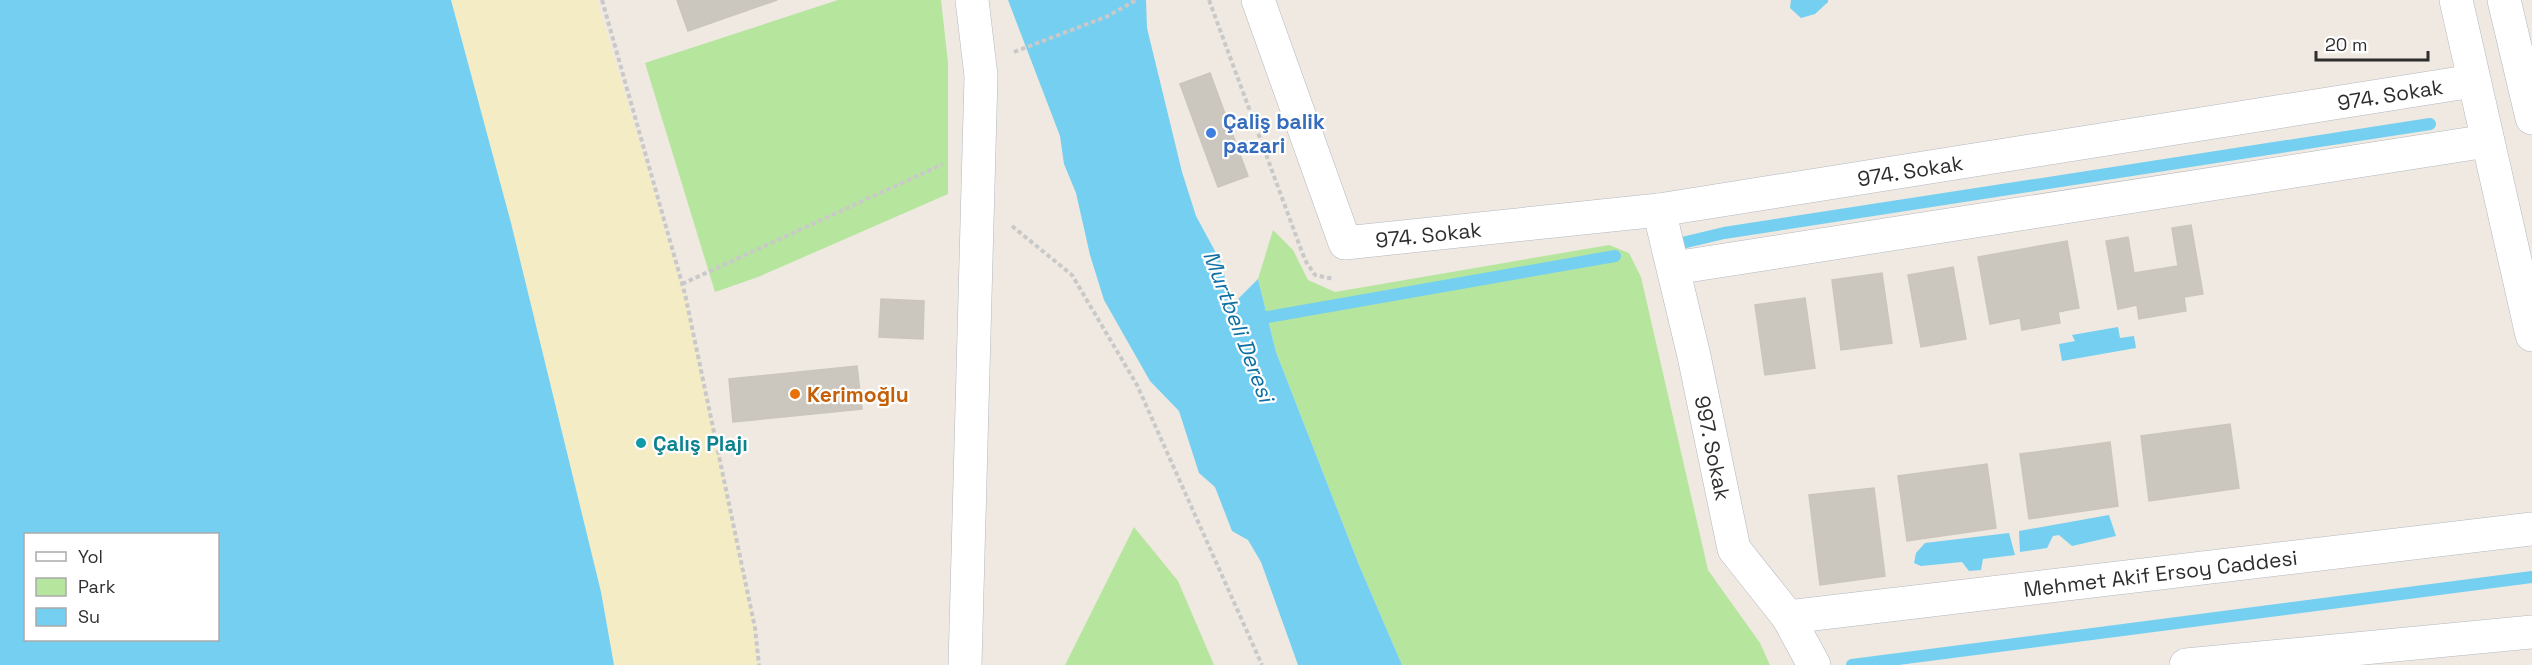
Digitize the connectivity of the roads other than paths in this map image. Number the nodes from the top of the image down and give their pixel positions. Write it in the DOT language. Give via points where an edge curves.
graph roads {
  1 [pos="972,0"];
  2 [pos="1258,0"];
  3 [pos="2456,0"];
  4 [pos="2504,0"];
  5 [pos="2526,61"];
  6 [pos="2473,81"];
  7 [pos="2532,118"];
  8 [pos="2487,141"];
  9 [pos="1659,210"];
  10 [pos="1674,268"];
  11 [pos="2532,335"];
  12 [pos="2532,529"];
  13 [pos="1788,617"];
  14 [pos="2532,632"];
  15 [pos="965,665"];
  16 [pos="1814,665"];
  17 [pos="2186,665"];
  1 -- 15 [label="street" via="981,76"];
  2 -- 9 [label="street, 974. Sokak" via="1345,243"];
  3 -- 6 [label="street"];
  4 -- 5 [label="street"];
  5 -- 7 [label="street"];
  6 -- 8 [label="street"];
  6 -- 9 [label="street, 974. Sokak"];
  8 -- 10 [label="street"];
  8 -- 11 [label="street"];
  9 -- 10 [label="street, 997. Sokak"];
  10 -- 13 [label="street, 997. Sokak" via="1734,549"];
  12 -- 13 [label="street, Mehmet Akif Ersoy Caddesi"];
  13 -- 16 [label="street, 997. Sokak"];
  14 -- 17 [label="street"];
}
